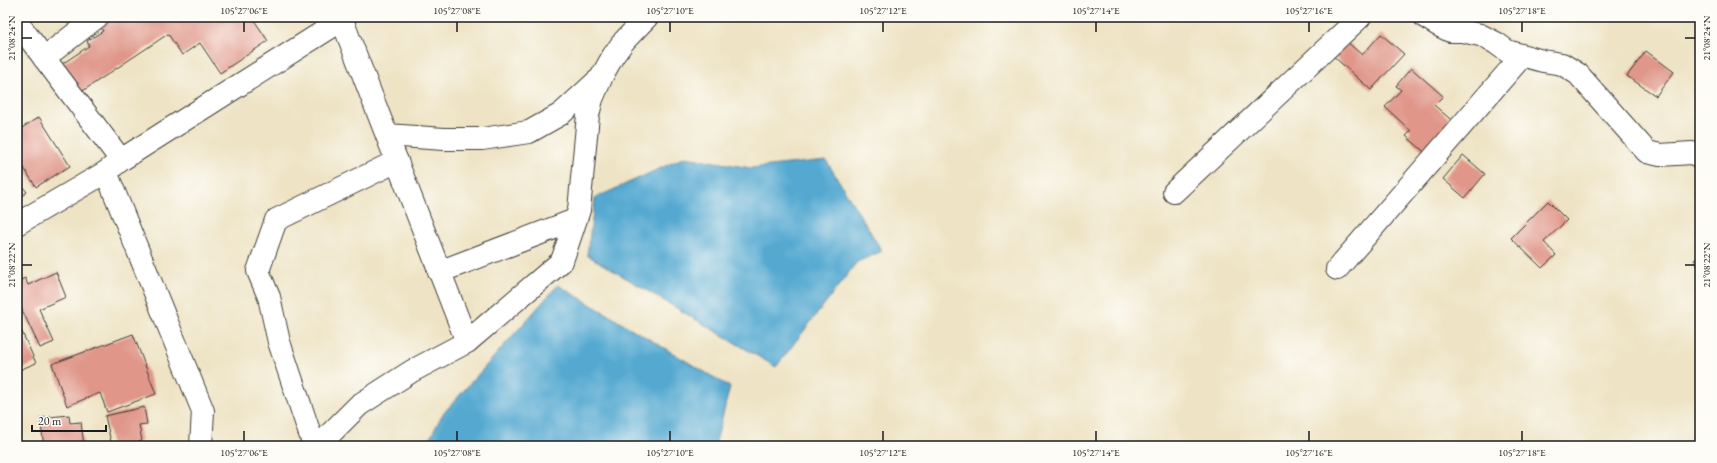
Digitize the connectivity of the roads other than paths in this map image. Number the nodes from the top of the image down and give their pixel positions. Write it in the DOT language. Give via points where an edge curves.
graph roads {
  1 [pos="97,17"];
  2 [pos="647,17"];
  3 [pos="1360,17"];
  4 [pos="1425,17"];
  5 [pos="344,19"];
  6 [pos="17,22"];
  7 [pos="1522,56"];
  8 [pos="44,58"];
  9 [pos="602,76"];
  10 [pos="387,135"];
  11 [pos="1700,157"];
  12 [pos="397,161"];
  13 [pos="114,166"];
  14 [pos="1174,192"];
  15 [pos="575,220"];
  16 [pos="17,224"];
  17 [pos="1337,269"];
  18 [pos="440,272"];
  19 [pos="467,342"];
  20 [pos="201,446"];
  21 [pos="314,446"];
  22 [pos="326,446"];
  1 -- 8 [label="street"];
  2 -- 9 [label="street" via="624,41"];
  3 -- 14 [label="street"];
  4 -- 7 [label="street" via="1450,31 1480,35 1507,51"];
  5 -- 10 [label="street"];
  5 -- 13 [label="street"];
  6 -- 8 [label="street"];
  7 -- 11 [label="street" via="1562,64 1578,74 1647,152 1660,155 1692,153"];
  7 -- 17 [label="street"];
  8 -- 13 [label="street"];
  9 -- 10 [label="street" via="561,114 529,132 482,139"];
  9 -- 15 [label="street" via="588,115 579,210"];
  10 -- 12 [label="street"];
  12 -- 18 [label="street"];
  12 -- 21 [label="street" via="276,220 258,271 269,297 279,342"];
  13 -- 16 [label="street"];
  13 -- 20 [label="street" via="203,410"];
  15 -- 18 [label="street"];
  15 -- 19 [label="street" via="562,261"];
  18 -- 19 [label="street"];
  19 -- 22 [label="street" via="412,371 359,405 330,434"];
}
